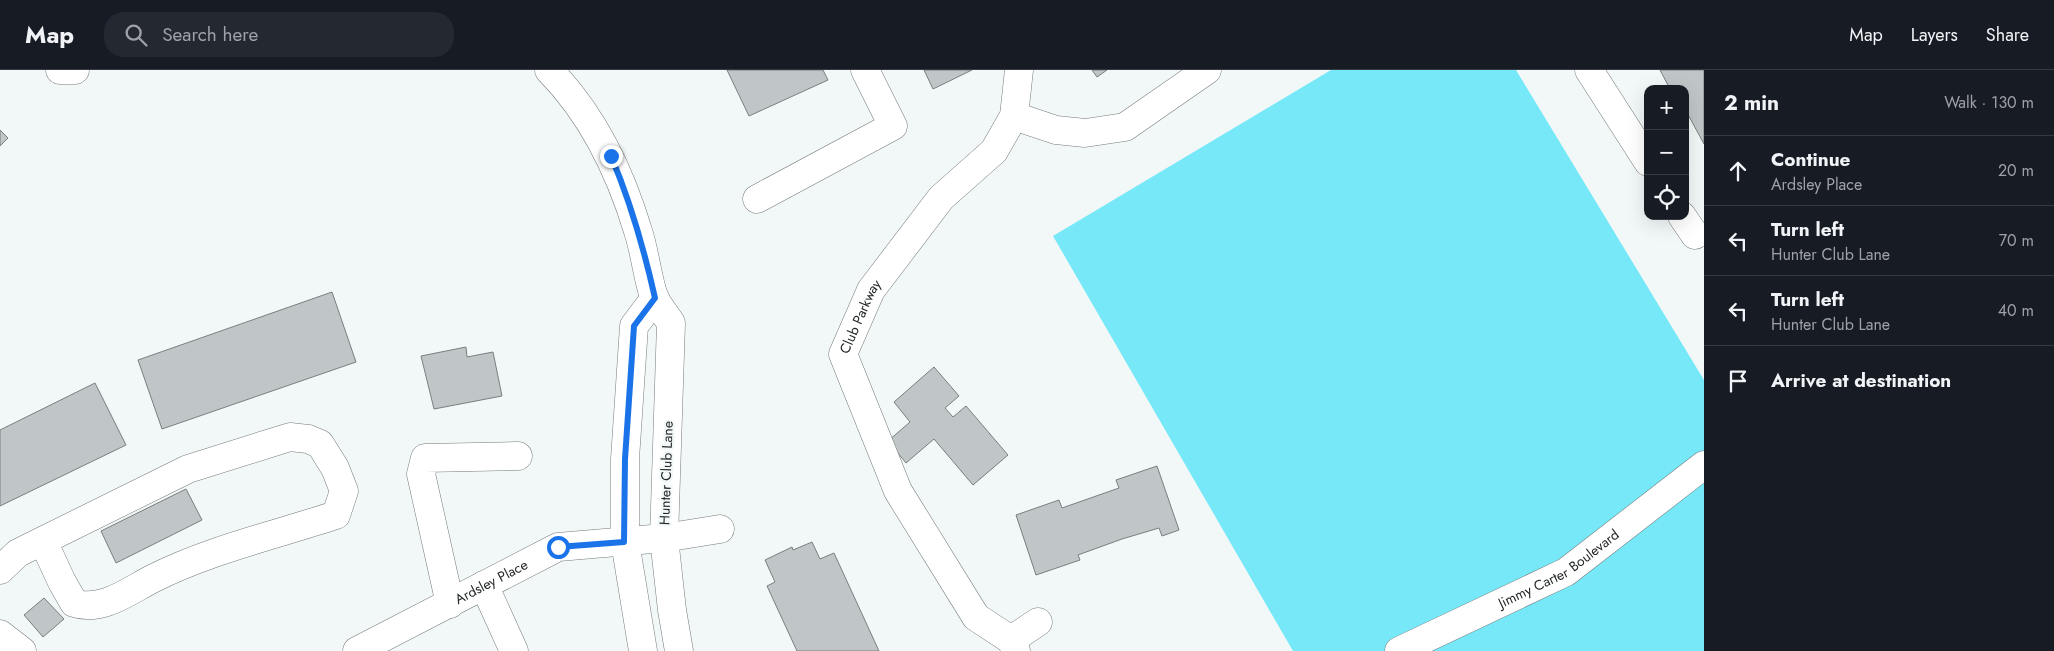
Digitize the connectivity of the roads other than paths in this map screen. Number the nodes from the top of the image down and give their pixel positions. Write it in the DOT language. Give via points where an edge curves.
graph roads {
  1 [pos="60,70"];
  2 [pos="76,70"];
  3 [pos="549,70"];
  4 [pos="866,70"];
  5 [pos="1019,70"];
  6 [pos="1207,70"];
  7 [pos="1589,70"];
  8 [pos="1014,116"];
  9 [pos="1644,156"];
  10 [pos="757,199"];
  11 [pos="655,298"];
  12 [pos="518,456"];
  13 [pos="1704,465"];
  14 [pos="720,529"];
  15 [pos="664,538"];
  16 [pos="43,541"];
  17 [pos="624,542"];
  18 [pos="0,570"];
  19 [pos="484,585"];
  20 [pos="450,604"];
  21 [pos="1038,622"];
  22 [pos="0,634"];
  23 [pos="1013,646"];
  24 [pos="22,651"];
  25 [pos="357,651"];
  26 [pos="514,651"];
  27 [pos="643,651"];
  28 [pos="679,651"];
  29 [pos="1399,651"];
  1 -- 2 [label="street"];
  3 -- 11 [label="street, Hunter Club Lane" via="588,119 611,156 631,206"];
  4 -- 10 [label="street" via="893,126"];
  5 -- 8 [label="street, Club Parkway"];
  6 -- 8 [label="street" via="1125,127 1085,133 1056,130"];
  7 -- 9 [label="street"];
  8 -- 23 [label="street, Club Parkway" via="994,151 941,198 870,290 844,354 898,491 976,617"];
  11 -- 15 [label="street, Hunter Club Lane" via="671,323"];
  11 -- 17 [label="street" via="634,326 625,459"];
  12 -- 20 [label="street" via="425,458 421,474"];
  13 -- 29 [label="street, Jimmy Carter Boulevard" via="1566,572"];
  14 -- 15 [label="street, Ardsley Place"];
  15 -- 17 [label="street, Ardsley Place"];
  15 -- 28 [label="street, Hunter Club Lane"];
  16 -- 16 [label="street" via="188,470 290,437 320,444 344,491 336,515 176,567 101,605 87,607 74,603"];
  16 -- 18 [label="street" via="18,553"];
  17 -- 19 [label="street, Ardsley Place" via="558,547"];
  17 -- 27 [label="street"];
  19 -- 20 [label="street, Ardsley Place"];
  19 -- 26 [label="street"];
  20 -- 25 [label="street, Ardsley Place"];
  21 -- 23 [label="street"];
  22 -- 24 [label="street"];
}
